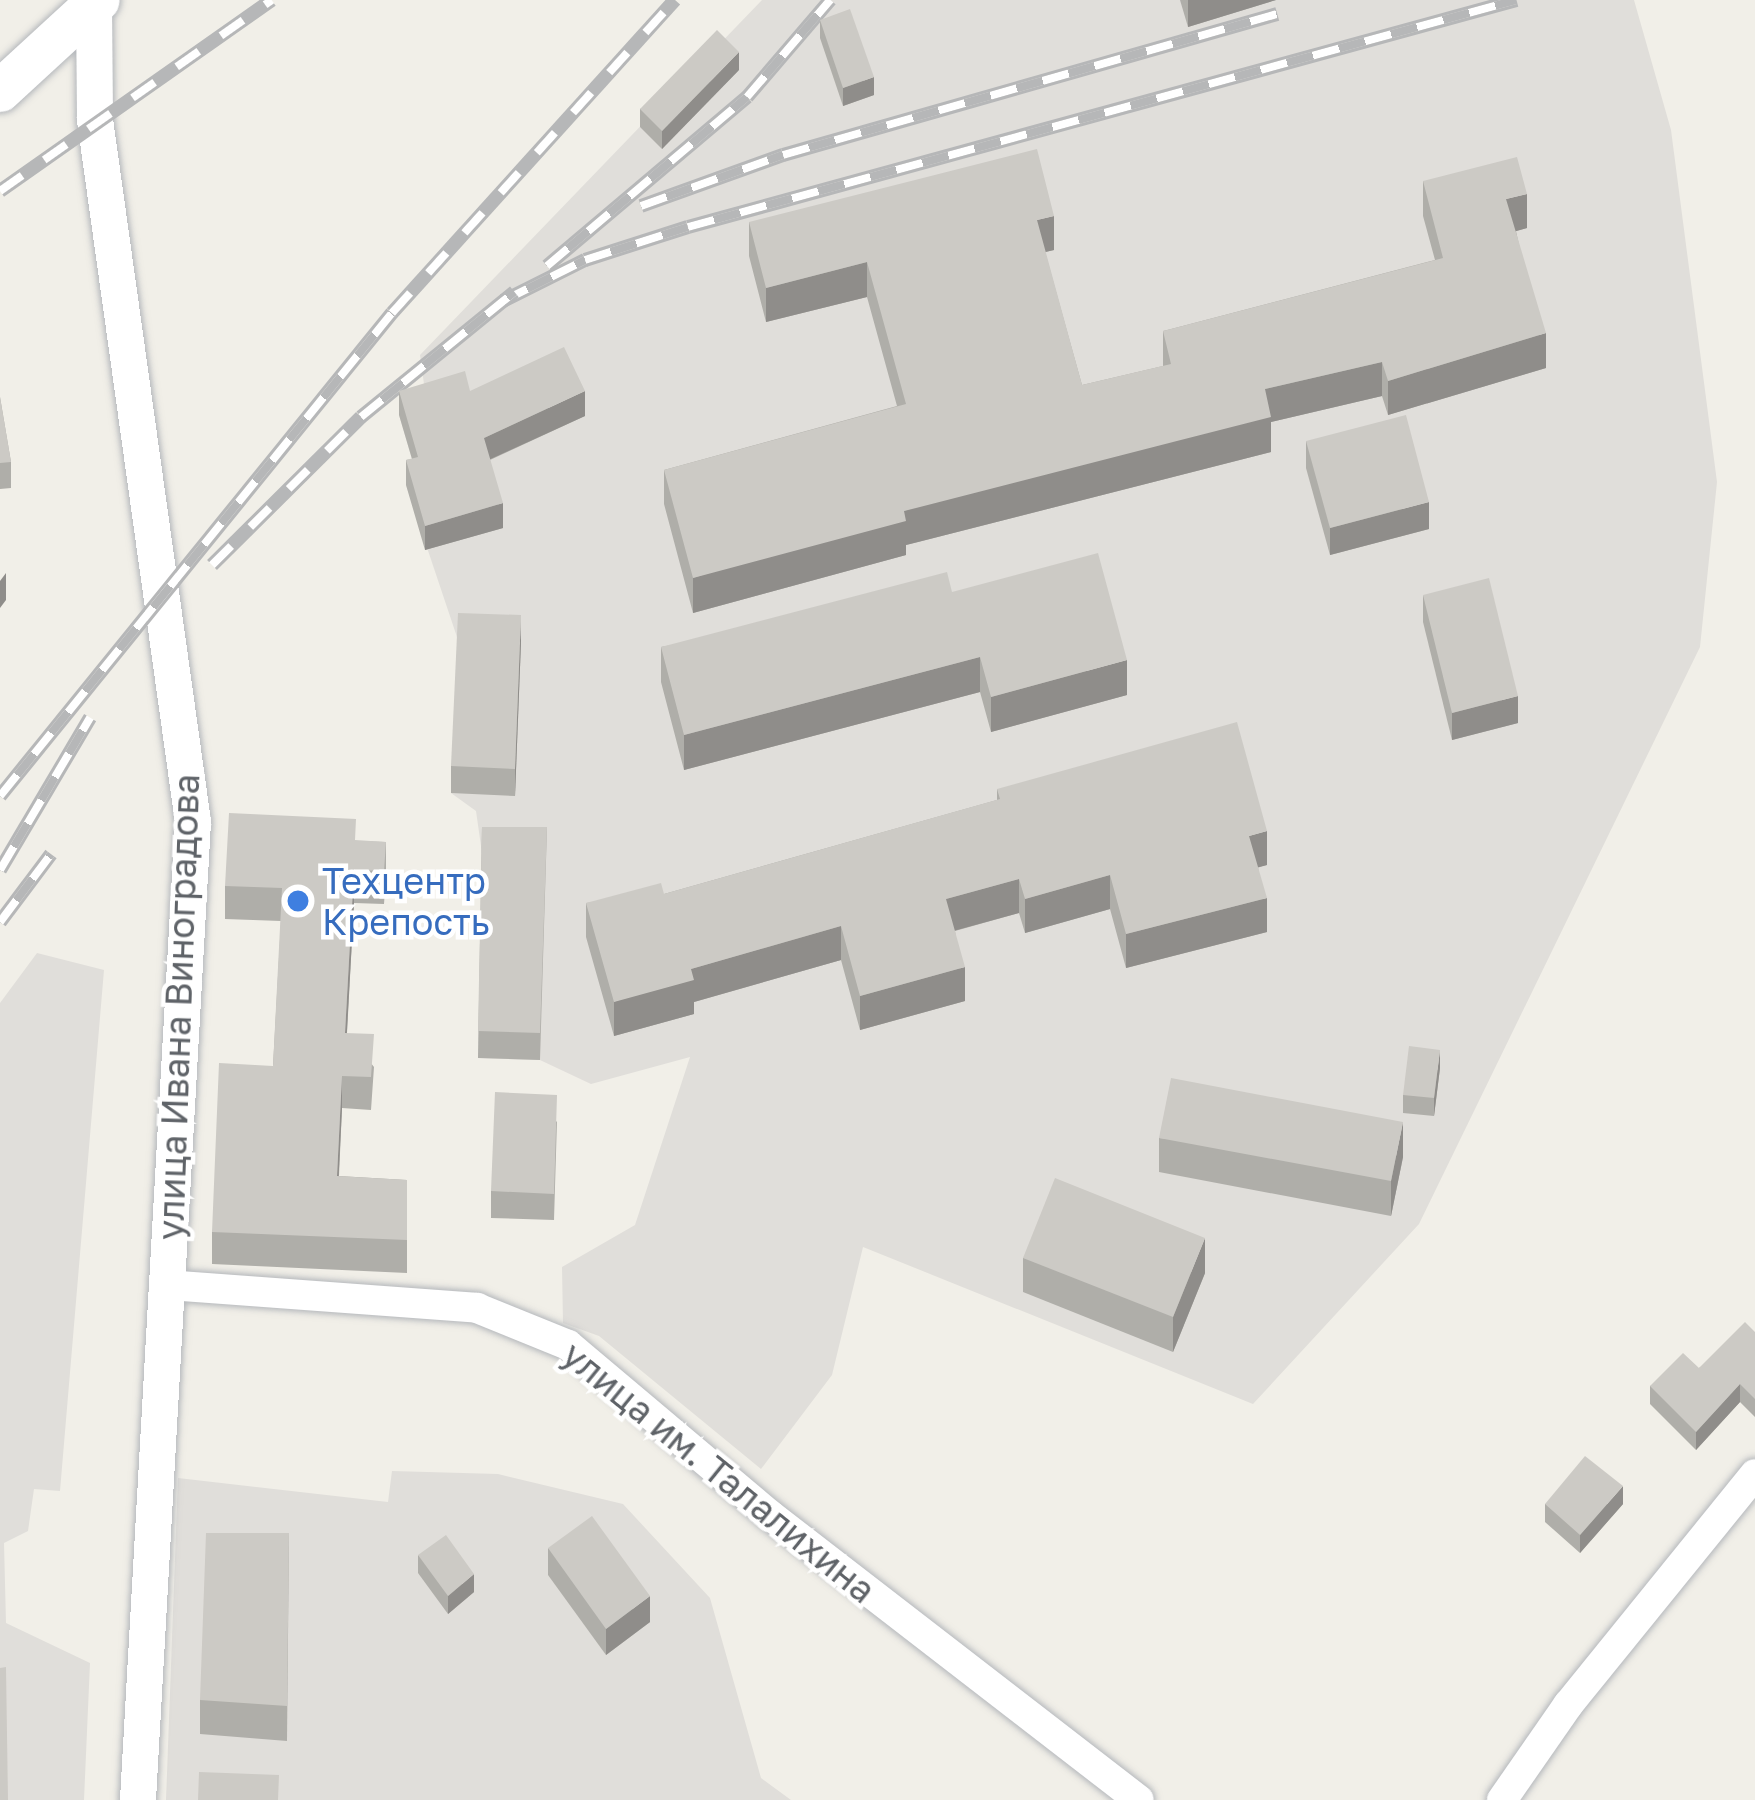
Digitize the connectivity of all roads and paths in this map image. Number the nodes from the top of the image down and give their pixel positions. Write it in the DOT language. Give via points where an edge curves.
graph roads {
  1 [pos="97,2"];
  2 [pos="0,91"];
  3 [pos="167,1285"];
  4 [pos="1755,1474"];
  5 [pos="138,1800"];
  6 [pos="1139,1800"];
  7 [pos="1502,1800"];
  1 -- 2 [label="main road"];
  1 -- 3 [label="street, улица Ивана Виноградова" via="95,120 193,822"];
  3 -- 5 [label="street, улица Ивана Виноградова"];
  3 -- 6 [label="street, улица им. Талалихина" via="477,1308 568,1345 770,1515"];
  4 -- 7 [label="street" via="1568,1705"];
}
